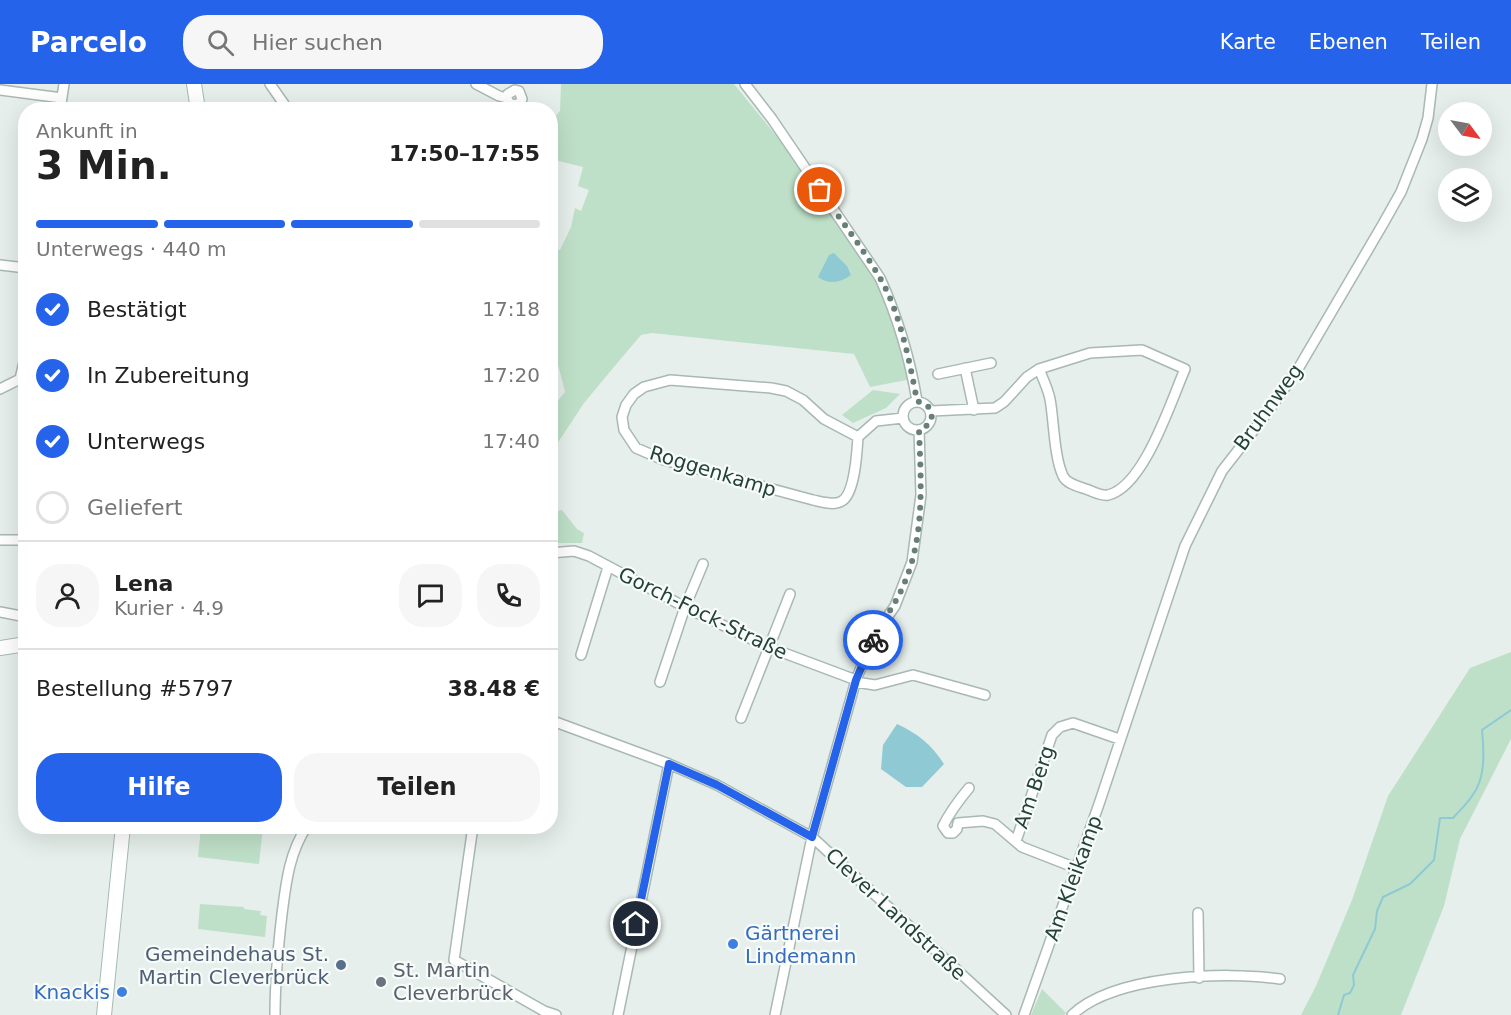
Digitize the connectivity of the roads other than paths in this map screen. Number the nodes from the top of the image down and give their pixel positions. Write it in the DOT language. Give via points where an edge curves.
graph roads {
  1 [pos="64,84"];
  2 [pos="194,84"];
  3 [pos="270,84"];
  4 [pos="476,84"];
  5 [pos="745,84"];
  6 [pos="1432,84"];
  7 [pos="0,90"];
  8 [pos="62,98"];
  9 [pos="507,98"];
  10 [pos="61,102"];
  11 [pos="197,102"];
  12 [pos="282,102"];
  13 [pos="0,265"];
  14 [pos="18,267"];
  15 [pos="991,363"];
  16 [pos="965,368"];
  17 [pos="1039,369"];
  18 [pos="938,374"];
  19 [pos="18,381"];
  20 [pos="0,389"];
  21 [pos="917,401"];
  22 [pos="974,410"];
  23 [pos="931,411"];
  24 [pos="903,418"];
  25 [pos="919,430"];
  26 [pos="858,437"];
  27 [pos="0,540"];
  28 [pos="18,540"];
  29 [pos="558,552"];
  30 [pos="703,564"];
  31 [pos="609,567"];
  32 [pos="790,594"];
  33 [pos="685,607"];
  34 [pos="0,612"];
  35 [pos="18,615"];
  36 [pos="18,645"];
  37 [pos="768,647"];
  38 [pos="0,648"];
  39 [pos="581,655"];
  40 [pos="856,681"];
  41 [pos="660,682"];
  42 [pos="985,695"];
  43 [pos="741,717"];
  44 [pos="558,723"];
  45 [pos="1119,739"];
  46 [pos="669,764"];
  47 [pos="969,788"];
  48 [pos="122,834"];
  49 [pos="302,834"];
  50 [pos="472,834"];
  51 [pos="812,837"];
  52 [pos="1016,842"];
  53 [pos="1076,868"];
  54 [pos="1198,913"];
  55 [pos="1199,978"];
  56 [pos="1280,979"];
  57 [pos="543,1013"];
  58 [pos="104,1015"];
  59 [pos="275,1015"];
  60 [pos="556,1015"];
  61 [pos="618,1015"];
  62 [pos="775,1015"];
  63 [pos="1006,1015"];
  64 [pos="1024,1015"];
  65 [pos="1072,1015"];
  1 -- 8 [label="street"];
  2 -- 11 [label="main road"];
  3 -- 12 [label="street"];
  4 -- 9 [label="street"];
  5 -- 21 [label="street" via="880,278 911,365"];
  6 -- 45 [label="street, Bruhnweg" via="1422,139 1401,192 1298,369 1222,471 1185,546"];
  7 -- 8 [label="street"];
  8 -- 10 [label="street"];
  13 -- 14 [label="street"];
  15 -- 16 [label="street"];
  16 -- 18 [label="street"];
  16 -- 22 [label="street"];
  17 -- 17 [label="street" via="1090,353 1143,350 1185,369 1147,456 1131,482 1108,495 1067,482 1063,476 1050,397"];
  17 -- 22 [label="street" via="1005,402 995,408"];
  19 -- 20 [label="street"];
  21 -- 23 [label="street"];
  21 -- 24 [label="street" via="905,408"];
  22 -- 23 [label="street"];
  23 -- 25 [label="street" via="928,425"];
  24 -- 25 [label="street" via="907,426"];
  24 -- 26 [label="street" via="876,421"];
  25 -- 40 [label="street" via="921,495 912,562 895,606 874,636"];
  26 -- 26 [label="street, Roggenkamp" via="824,419 786,391 733,384 670,380 644,387 634,394 622,417 624,430 636,448 664,460 835,504 850,491"];
  27 -- 28 [label="street"];
  29 -- 31 [label="street, Gorch-Fock-Straße" via="574,551"];
  30 -- 33 [label="street"];
  31 -- 33 [label="street, Gorch-Fock-Straße"];
  31 -- 39 [label="street"];
  32 -- 37 [label="street"];
  33 -- 37 [label="street, Gorch-Fock-Straße"];
  33 -- 41 [label="street"];
  34 -- 35 [label="street"];
  36 -- 38 [label="main road"];
  37 -- 40 [label="street, Gorch-Fock-Straße"];
  37 -- 43 [label="street"];
  40 -- 42 [label="street, Gorch-Fock-Straße" via="875,685 914,675"];
  40 -- 51 [label="street"];
  44 -- 46 [label="street, Clever Landstraße"];
  45 -- 52 [label="street, Am Berg" via="1072,723 1060,727 1052,735"];
  45 -- 53 [label="street, Am Kleikamp"];
  46 -- 51 [label="street, Clever Landstraße" via="717,785"];
  46 -- 61 [label="street"];
  47 -- 52 [label="street" via="951,809 954,820 995,824"];
  48 -- 58 [label="main road"];
  49 -- 59 [label="street" via="289,867 275,975"];
  50 -- 57 [label="street" via="454,960"];
  51 -- 62 [label="street"];
  51 -- 63 [label="street, Clever Landstraße"];
  52 -- 53 [label="street"];
  53 -- 64 [label="street, Am Kleikamp"];
  54 -- 55 [label="street"];
  55 -- 56 [label="street" via="1219,975"];
  55 -- 65 [label="street" via="1156,981 1116,990 1083,1005"];
  57 -- 60 [label="street"];
}
